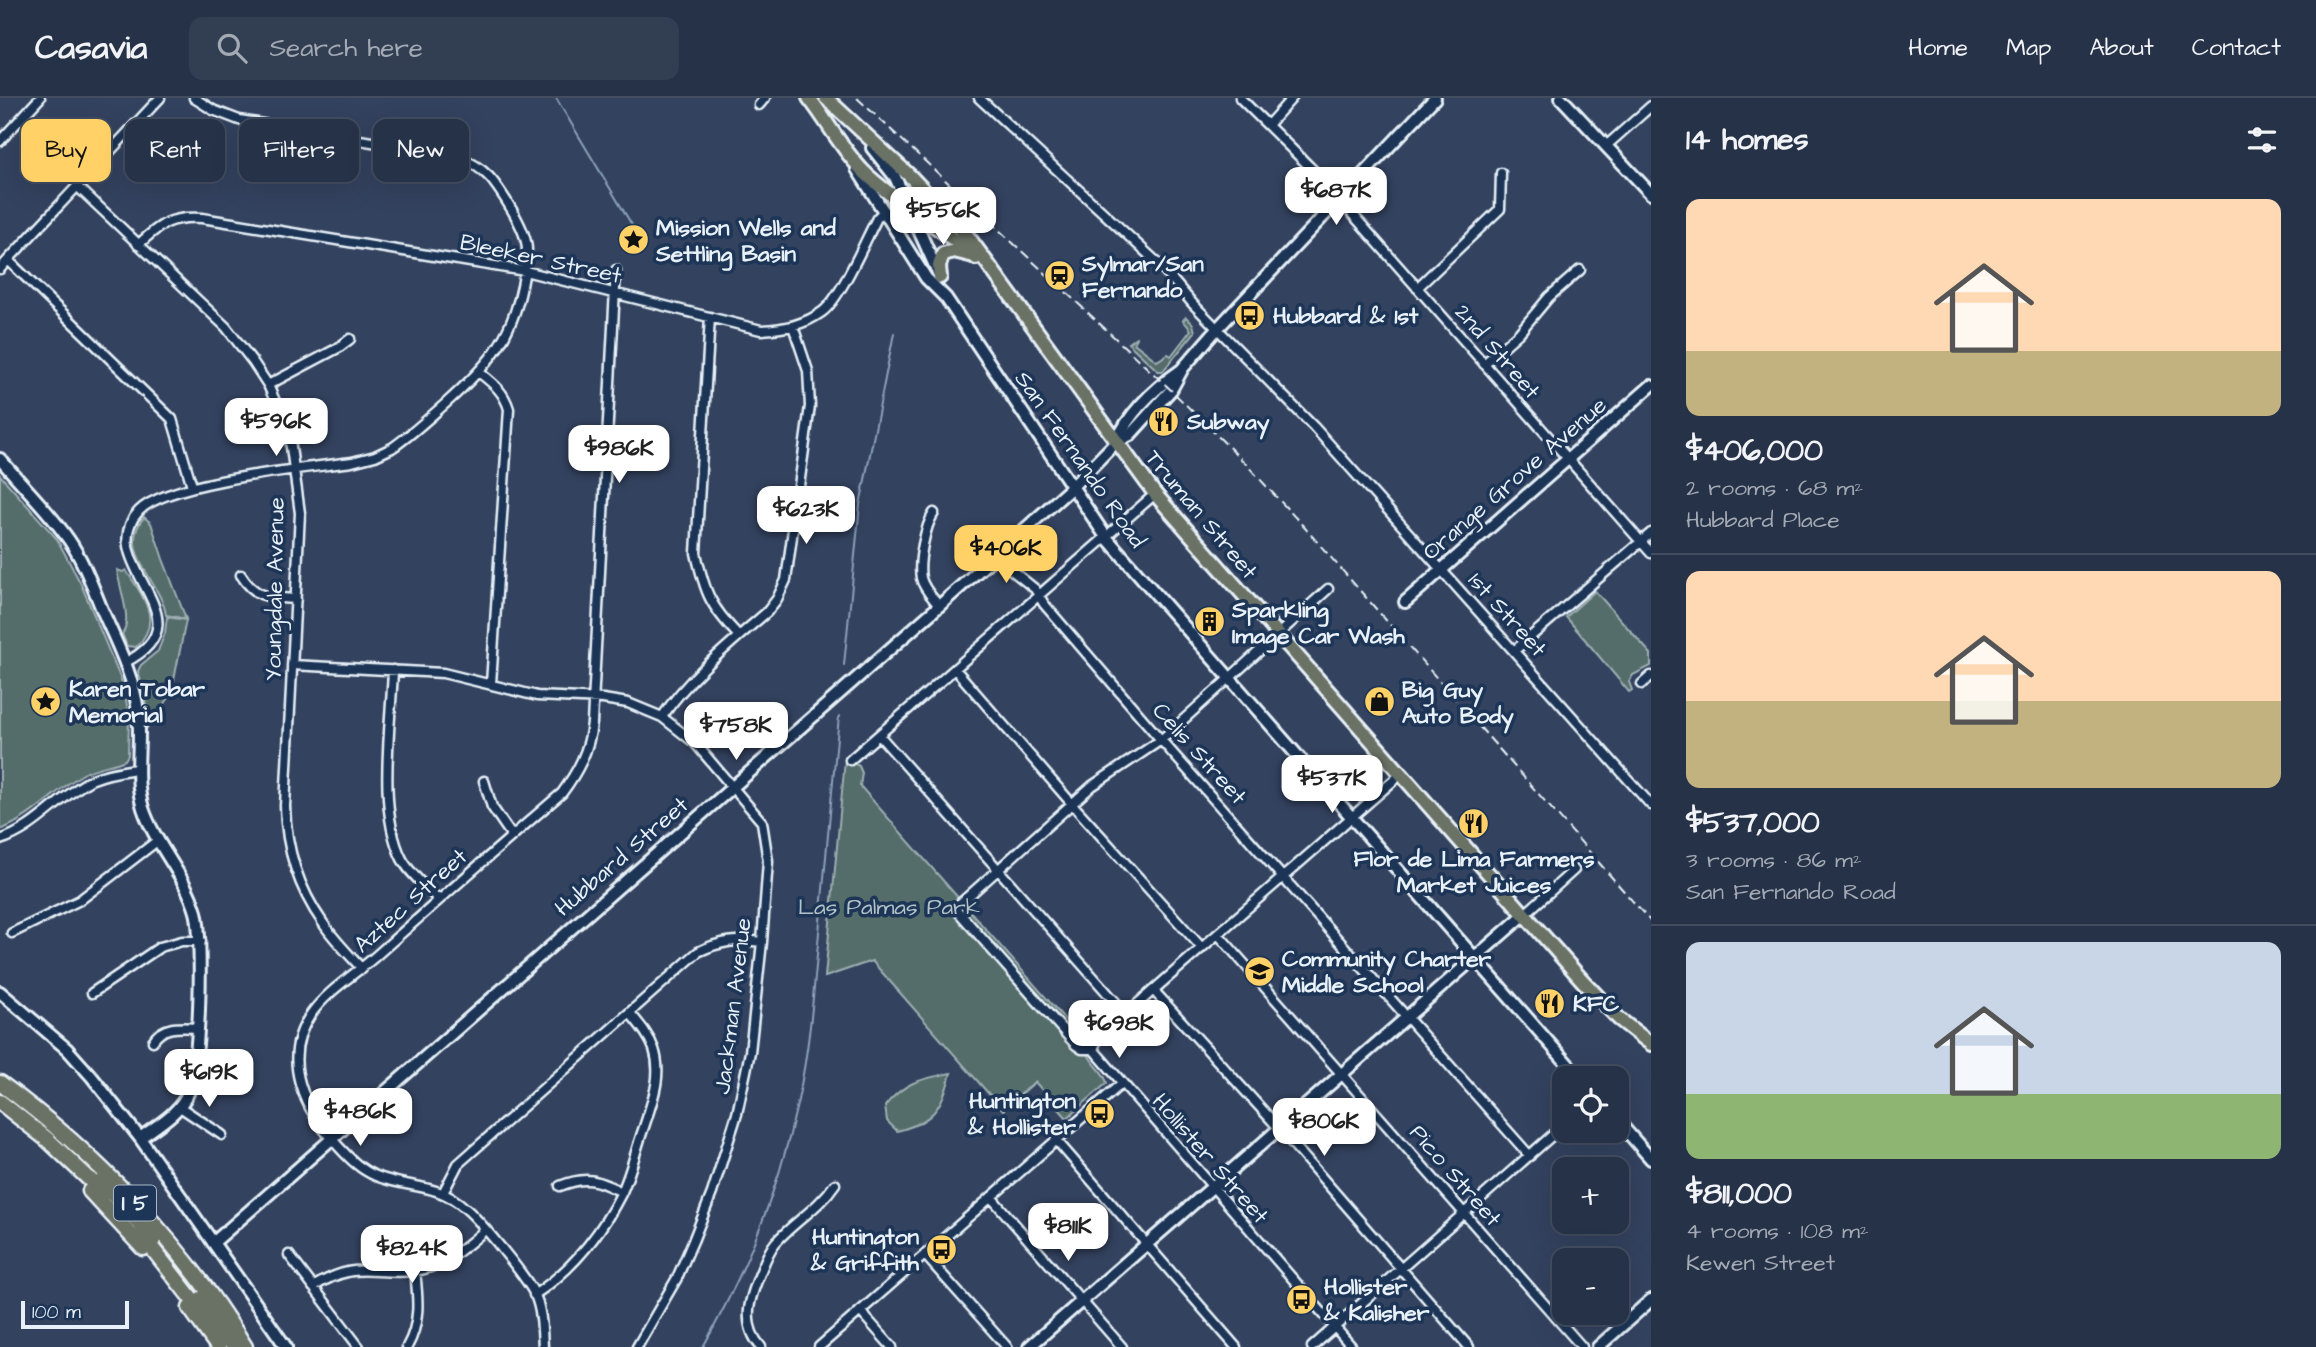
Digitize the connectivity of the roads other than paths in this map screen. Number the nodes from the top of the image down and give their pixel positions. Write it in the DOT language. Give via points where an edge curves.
graph roads {
  1 [pos="40,98"];
  2 [pos="160,98"];
  3 [pos="194,98"];
  4 [pos="809,98"];
  5 [pos="821,98"];
  6 [pos="826,98"];
  7 [pos="979,98"];
  8 [pos="1240,98"];
  9 [pos="1292,98"];
  10 [pos="1436,98"];
  11 [pos="1561,98"];
  12 [pos="1651,106"];
  13 [pos="1268,125"];
  14 [pos="0,141"];
  15 [pos="1606,146"];
  16 [pos="846,152"];
  17 [pos="1501,173"];
  18 [pos="77,186"];
  19 [pos="1651,194"];
  20 [pos="1339,201"];
  21 [pos="909,208"];
  22 [pos="883,212"];
  23 [pos="138,245"];
  24 [pos="974,257"];
  25 [pos="8,260"];
  26 [pos="0,269"];
  27 [pos="616,270"];
  28 [pos="1580,270"];
  29 [pos="525,271"];
  30 [pos="994,275"];
  31 [pos="940,277"];
  32 [pos="1418,288"];
  33 [pos="615,292"];
  34 [pos="946,298"];
  35 [pos="710,317"];
  36 [pos="793,326"];
  37 [pos="1217,329"];
  38 [pos="350,339"];
  39 [pos="1484,364"];
  40 [pos="480,373"];
  41 [pos="268,385"];
  42 [pos="1651,386"];
  43 [pos="1116,442"];
  44 [pos="0,459"];
  45 [pos="1568,459"];
  46 [pos="294,470"];
  47 [pos="192,486"];
  48 [pos="1072,488"];
  49 [pos="1155,494"];
  50 [pos="934,513"];
  51 [pos="1651,533"];
  52 [pos="1105,537"];
  53 [pos="1641,542"];
  54 [pos="1651,553"];
  55 [pos="994,556"];
  56 [pos="1441,569"];
  57 [pos="240,575"];
  58 [pos="1328,589"];
  59 [pos="1039,595"];
  60 [pos="296,599"];
  61 [pos="1405,602"];
  62 [pos="939,606"];
  63 [pos="1277,635"];
  64 [pos="739,636"];
  65 [pos="1514,651"];
  66 [pos="124,663"];
  67 [pos="292,665"];
  68 [pos="955,669"];
  69 [pos="393,670"];
  70 [pos="1651,676"];
  71 [pos="1228,677"];
  72 [pos="491,684"];
  73 [pos="1642,684"];
  74 [pos="593,698"];
  75 [pos="662,717"];
  76 [pos="879,735"];
  77 [pos="1161,740"];
  78 [pos="850,760"];
  79 [pos="136,769"];
  80 [pos="1400,775"];
  81 [pos="484,781"];
  82 [pos="731,787"];
  83 [pos="1073,805"];
  84 [pos="1651,805"];
  85 [pos="1350,818"];
  86 [pos="512,836"];
  87 [pos="0,839"];
  88 [pos="158,841"];
  89 [pos="998,869"];
  90 [pos="1573,870"];
  91 [pos="1284,877"];
  92 [pos="439,900"];
  93 [pos="1525,914"];
  94 [pos="12,933"];
  95 [pos="1219,934"];
  96 [pos="201,941"];
  97 [pos="762,942"];
  98 [pos="1202,948"];
  99 [pos="1474,957"];
  100 [pos="362,969"];
  101 [pos="1154,991"];
  102 [pos="0,992"];
  103 [pos="92,993"];
  104 [pos="630,1013"];
  105 [pos="1126,1014"];
  106 [pos="1406,1016"];
  107 [pos="197,1027"];
  108 [pos="153,1041"];
  109 [pos="1651,1044"];
  110 [pos="1093,1049"];
  111 [pos="1569,1066"];
  112 [pos="1340,1073"];
  113 [pos="0,1083"];
  114 [pos="1121,1084"];
  115 [pos="0,1094"];
  116 [pos="0,1102"];
  117 [pos="180,1107"];
  118 [pos="0,1111"];
  119 [pos="1278,1127"];
  120 [pos="1629,1134"];
  121 [pos="222,1135"];
  122 [pos="1552,1136"];
  123 [pos="140,1138"];
  124 [pos="331,1138"];
  125 [pos="1056,1141"];
  126 [pos="1530,1156"];
  127 [pos="1651,1159"];
  128 [pos="835,1184"];
  129 [pos="560,1186"];
  130 [pos="1211,1186"];
  131 [pos="622,1192"];
  132 [pos="443,1193"];
  133 [pos="991,1197"];
  134 [pos="1464,1213"];
  135 [pos="485,1230"];
  136 [pos="214,1242"];
  137 [pos="1147,1243"];
  138 [pos="289,1255"];
  139 [pos="925,1255"];
  140 [pos="1402,1268"];
  141 [pos="415,1271"];
  142 [pos="313,1287"];
  143 [pos="534,1295"];
  144 [pos="1651,1300"];
  145 [pos="1082,1301"];
  146 [pos="860,1311"];
  147 [pos="1335,1327"];
  148 [pos="218,1347"];
  149 [pos="226,1347"];
  150 [pos="233,1347"];
  151 [pos="245,1347"];
  152 [pos="286,1347"];
  153 [pos="359,1347"];
  154 [pos="407,1347"];
  155 [pos="543,1347"];
  156 [pos="637,1347"];
  157 [pos="761,1347"];
  158 [pos="819,1347"];
  159 [pos="892,1347"];
  160 [pos="1007,1347"];
  161 [pos="1029,1347"];
  162 [pos="1122,1347"];
  163 [pos="1236,1347"];
  164 [pos="1312,1347"];
  165 [pos="1352,1347"];
  166 [pos="1469,1347"];
  167 [pos="1582,1347"];
  168 [pos="1598,1347"];
  1 -- 14 [label="street"];
  2 -- 18 [label="street"];
  3 -- 29 [label="street" via="239,120 470,162 495,182 522,228 528,251"];
  4 -- 16 [label="main road, San Fernando Road"];
  5 -- 21 [label="main road, San Fernando Road" via="881,158"];
  6 -- 30 [label="main road, Truman Street" via="909,175 969,239"];
  7 -- 37 [label="street, 1st Street" via="1161,266"];
  8 -- 13 [label="street, 2nd Street"];
  9 -- 13 [label="street"];
  10 -- 20 [label="main road, Hubbard Street"];
  11 -- 15 [label="main road"];
  12 -- 15 [label="street"];
  13 -- 20 [label="street, 2nd Street"];
  15 -- 19 [label="main road"];
  16 -- 21 [label="main road, Truman Street"];
  16 -- 22 [label="main road, San Fernando Road"];
  17 -- 32 [label="street" via="1500,209"];
  18 -- 23 [label="street, Youngdale Avenue"];
  18 -- 25 [label="street"];
  20 -- 32 [label="street, 2nd Street"];
  20 -- 37 [label="main road, Hubbard Street"];
  21 -- 24 [label="main road, Truman Street"];
  21 -- 31 [label="main road, San Fernando Road"];
  22 -- 34 [label="main road, San Fernando Road" via="926,278"];
  22 -- 36 [label="street, Bleeker Street" via="824,311"];
  23 -- 29 [label="street, Bleeker Street" via="167,222 202,218"];
  23 -- 41 [label="street, Youngdale Avenue" via="226,327"];
  24 -- 30 [label="main road, Truman Street"];
  24 -- 31 [label="main road" via="960,251 943,254"];
  25 -- 26 [label="street"];
  25 -- 47 [label="street" via="172,419"];
  27 -- 33 [label="street, Aztec Street"];
  28 -- 39 [label="street"];
  29 -- 33 [label="street, Bleeker Street"];
  29 -- 40 [label="street" via="513,323"];
  30 -- 43 [label="main road, Truman Street"];
  31 -- 34 [label="main road, San Fernando Road"];
  32 -- 39 [label="street, 2nd Street"];
  33 -- 35 [label="street, Bleeker Street"];
  33 -- 74 [label="street, Aztec Street"];
  34 -- 48 [label="main road, San Fernando Road"];
  35 -- 36 [label="street, Bleeker Street" via="761,330"];
  35 -- 64 [label="street" via="696,553 717,613"];
  36 -- 64 [label="street" via="808,371 810,406 790,563 777,599"];
  37 -- 43 [label="main road, Hubbard Street" via="1130,435"];
  37 -- 56 [label="street, 1st Street" via="1314,427"];
  38 -- 41 [label="street"];
  39 -- 45 [label="street, 2nd Street"];
  40 -- 46 [label="street" via="392,449 365,459"];
  40 -- 72 [label="street" via="500,389 509,409"];
  41 -- 46 [label="street, Youngdale Avenue" via="290,440"];
  42 -- 45 [label="main road, Orange Grove Avenue"];
  43 -- 48 [label="main road, Hubbard Street"];
  43 -- 49 [label="main road, Truman Street"];
  44 -- 66 [label="main road" via="70,542"];
  45 -- 53 [label="street, 2nd Street"];
  45 -- 56 [label="main road, Orange Grove Avenue"];
  46 -- 47 [label="street"];
  46 -- 60 [label="street, Youngdale Avenue" via="300,513"];
  47 -- 66 [label="street" via="157,498 131,522 128,551 158,619 147,649"];
  48 -- 52 [label="main road, San Fernando Road"];
  48 -- 55 [label="main road, Hubbard Street"];
  49 -- 52 [label="street"];
  49 -- 63 [label="main road, Truman Street"];
  50 -- 62 [label="street" via="926,525 920,576"];
  51 -- 53 [label="street"];
  52 -- 59 [label="street"];
  52 -- 71 [label="main road, San Fernando Road"];
  53 -- 54 [label="street, 2nd Street"];
  53 -- 65 [label="street"];
  55 -- 59 [label="street, Celis Street"];
  55 -- 62 [label="main road, Hubbard Street"];
  56 -- 61 [label="main road, Orange Grove Avenue"];
  56 -- 65 [label="street, 1st Street"];
  57 -- 60 [label="street" via="259,595"];
  58 -- 63 [label="street"];
  59 -- 68 [label="street"];
  59 -- 77 [label="street, Celis Street"];
  60 -- 67 [label="street, Youngdale Avenue"];
  62 -- 82 [label="main road, Hubbard Street"];
  63 -- 71 [label="street"];
  63 -- 80 [label="main road, Truman Street"];
  64 -- 75 [label="street" via="681,691"];
  65 -- 84 [label="street, 1st Street"];
  66 -- 79 [label="main road" via="139,714"];
  67 -- 69 [label="street, Jackman Avenue"];
  67 -- 100 [label="street, Youngdale Avenue" via="285,806 288,842 299,877 323,924"];
  68 -- 76 [label="street"];
  68 -- 83 [label="street"];
  69 -- 72 [label="street, Jackman Avenue" via="454,674"];
  69 -- 92 [label="street" via="391,830 403,862"];
  70 -- 73 [label="street"];
  71 -- 77 [label="street"];
  71 -- 85 [label="main road, San Fernando Road"];
  72 -- 74 [label="street, Jackman Avenue" via="537,696"];
  74 -- 75 [label="street, Jackman Avenue" via="628,703"];
  74 -- 86 [label="street, Aztec Street" via="589,743 574,776 562,793"];
  75 -- 82 [label="street, Jackman Avenue" via="695,743"];
  76 -- 78 [label="street"];
  76 -- 89 [label="street"];
  77 -- 83 [label="street" via="1092,786"];
  77 -- 91 [label="street, Celis Street"];
  79 -- 87 [label="street" via="90,780 19,831"];
  79 -- 88 [label="main road" via="142,805"];
  80 -- 85 [label="street"];
  80 -- 93 [label="main road, Truman Street"];
  81 -- 86 [label="street" via="492,807"];
  82 -- 97 [label="street, Jackman Avenue" via="765,831 768,861"];
  82 -- 124 [label="main road, Hubbard Street"];
  83 -- 89 [label="street"];
  83 -- 98 [label="street"];
  85 -- 91 [label="street"];
  85 -- 99 [label="main road, San Fernando Road"];
  86 -- 92 [label="street, Aztec Street"];
  88 -- 94 [label="street" via="80,900"];
  88 -- 96 [label="main road" via="188,892"];
  89 -- 105 [label="street"];
  89 -- 110 [label="street, Hollister Street" via="955,908 1076,1045"];
  90 -- 93 [label="street"];
  91 -- 95 [label="street"];
  91 -- 106 [label="street, Celis Street"];
  92 -- 100 [label="street, Aztec Street"];
  93 -- 99 [label="main road"];
  93 -- 109 [label="main road, Truman Street" via="1594,993"];
  95 -- 98 [label="street"];
  95 -- 112 [label="street, Pico Street"];
  96 -- 103 [label="street" via="160,947"];
  96 -- 107 [label="main road"];
  97 -- 104 [label="street" via="731,940 698,951"];
  97 -- 156 [label="street, Jackman Avenue" via="750,1052 737,1114 693,1241"];
  98 -- 101 [label="street"];
  99 -- 106 [label="main road"];
  99 -- 111 [label="main road, San Fernando Road"];
  100 -- 124 [label="street, Aztec Street" via="321,1000 301,1032 296,1053 300,1089"];
  101 -- 105 [label="street"];
  101 -- 119 [label="street"];
  102 -- 123 [label="main road" via="67,1049"];
  104 -- 131 [label="street" via="654,1049 657,1072 656,1091"];
  104 -- 132 [label="street" via="458,1164"];
  105 -- 110 [label="street"];
  106 -- 112 [label="main road"];
  106 -- 126 [label="street, Celis Street"];
  107 -- 108 [label="street" via="174,1027"];
  107 -- 117 [label="main road" via="191,1089"];
  110 -- 114 [label="street, Hollister Street"];
  112 -- 119 [label="main road"];
  112 -- 134 [label="street, Pico Street"];
  113 -- 151 [label="highway, I 5" via="69,1139 142,1210"];
  114 -- 125 [label="street"];
  114 -- 130 [label="street, Hollister Street"];
  115 -- 150 [label="highway" via="96,1177 148,1231"];
  116 -- 149 [label="highway" via="48,1140 124,1214"];
  117 -- 121 [label="street"];
  117 -- 123 [label="main road"];
  118 -- 148 [label="highway, I 5" via="53,1154 122,1223"];
  119 -- 130 [label="main road"];
  119 -- 140 [label="street"];
  120 -- 127 [label="main road"];
  122 -- 126 [label="street"];
  123 -- 136 [label="main road"];
  124 -- 132 [label="street, Aztec Street" via="354,1163 374,1176"];
  124 -- 136 [label="main road, Hubbard Street"];
  125 -- 133 [label="street"];
  125 -- 137 [label="street"];
  126 -- 134 [label="street"];
  128 -- 157 [label="street" via="769,1251 749,1298 747,1316"];
  129 -- 131 [label="street" via="579,1178"];
  130 -- 137 [label="main road"];
  130 -- 147 [label="street, Hollister Street"];
  131 -- 143 [label="street" via="599,1232 571,1265"];
  132 -- 135 [label="street"];
  133 -- 139 [label="street"];
  133 -- 145 [label="street"];
  134 -- 140 [label="street"];
  134 -- 167 [label="street, Pico Street"];
  135 -- 141 [label="street" via="440,1263"];
  135 -- 143 [label="street"];
  136 -- 152 [label="main road"];
  137 -- 145 [label="main road"];
  137 -- 163 [label="street"];
  138 -- 142 [label="street"];
  139 -- 146 [label="street"];
  139 -- 160 [label="street"];
  140 -- 147 [label="street"];
  140 -- 166 [label="street"];
  141 -- 142 [label="street" via="354,1269"];
  141 -- 154 [label="street" via="419,1306"];
  142 -- 153 [label="street"];
  143 -- 155 [label="street"];
  144 -- 168 [label="main road"];
  145 -- 161 [label="main road"];
  145 -- 162 [label="street"];
  146 -- 158 [label="street"];
  146 -- 159 [label="street"];
  147 -- 164 [label="street"];
  147 -- 165 [label="street, Hollister Street"];
}
